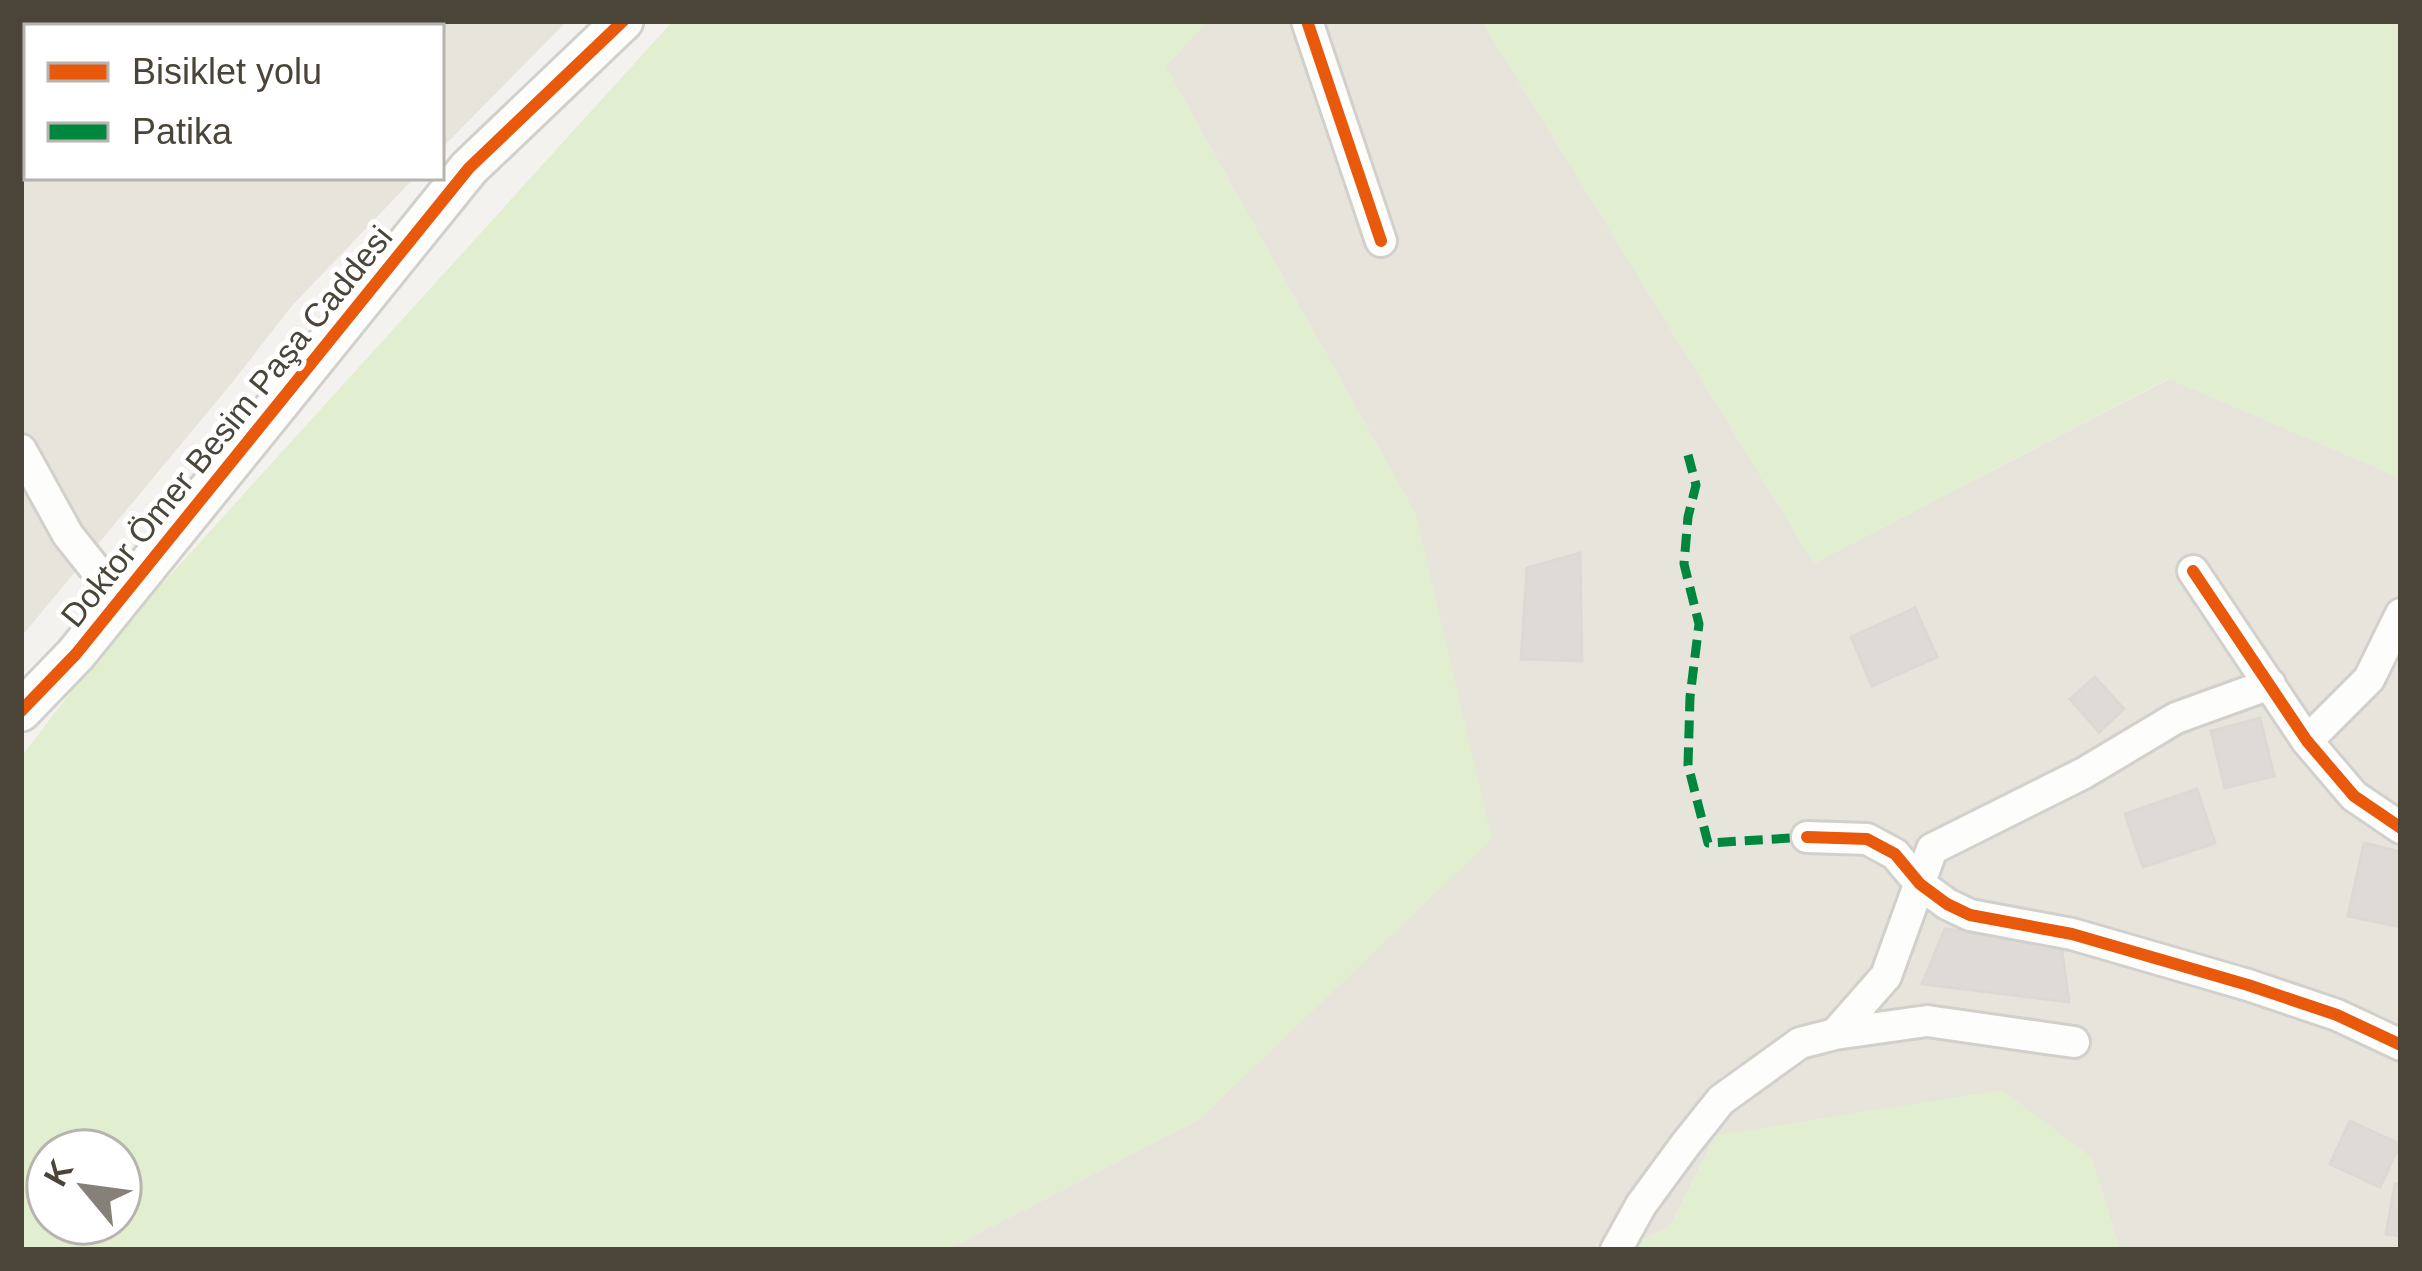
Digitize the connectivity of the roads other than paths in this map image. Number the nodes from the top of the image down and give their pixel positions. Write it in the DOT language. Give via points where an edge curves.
graph roads {
  1 [pos="623,21"];
  2 [pos="1307,21"];
  3 [pos="1382,241"];
  4 [pos="21,450"];
  5 [pos="2193,571"];
  6 [pos="120,600"];
  7 [pos="2401,614"];
  8 [pos="2270,685"];
  9 [pos="21,712"];
  10 [pos="2308,741"];
  11 [pos="2401,828"];
  12 [pos="1807,837"];
  13 [pos="1921,884"];
  14 [pos="1834,1034"];
  15 [pos="2074,1042"];
  16 [pos="2401,1045"];
  17 [pos="1616,1250"];
  1 -- 6 [label="street, Doktor Ömer Besim Paşa Caddesi" via="469,168"];
  2 -- 3 [label="street"];
  4 -- 6 [label="street" via="68,535"];
  5 -- 8 [label="street"];
  6 -- 9 [label="street, Doktor Ömer Besim Paşa Caddesi"];
  7 -- 10 [label="street" via="2369,679"];
  8 -- 10 [label="street"];
  8 -- 13 [label="street" via="2176,718 1932,850"];
  10 -- 11 [label="street" via="2354,796"];
  12 -- 13 [label="street" via="1868,839"];
  13 -- 14 [label="street" via="1886,976"];
  13 -- 16 [label="street" via="1970,915 2072,934 2248,985"];
  14 -- 15 [label="street" via="1928,1021"];
  14 -- 17 [label="street" via="1800,1043 1721,1100"];
}
